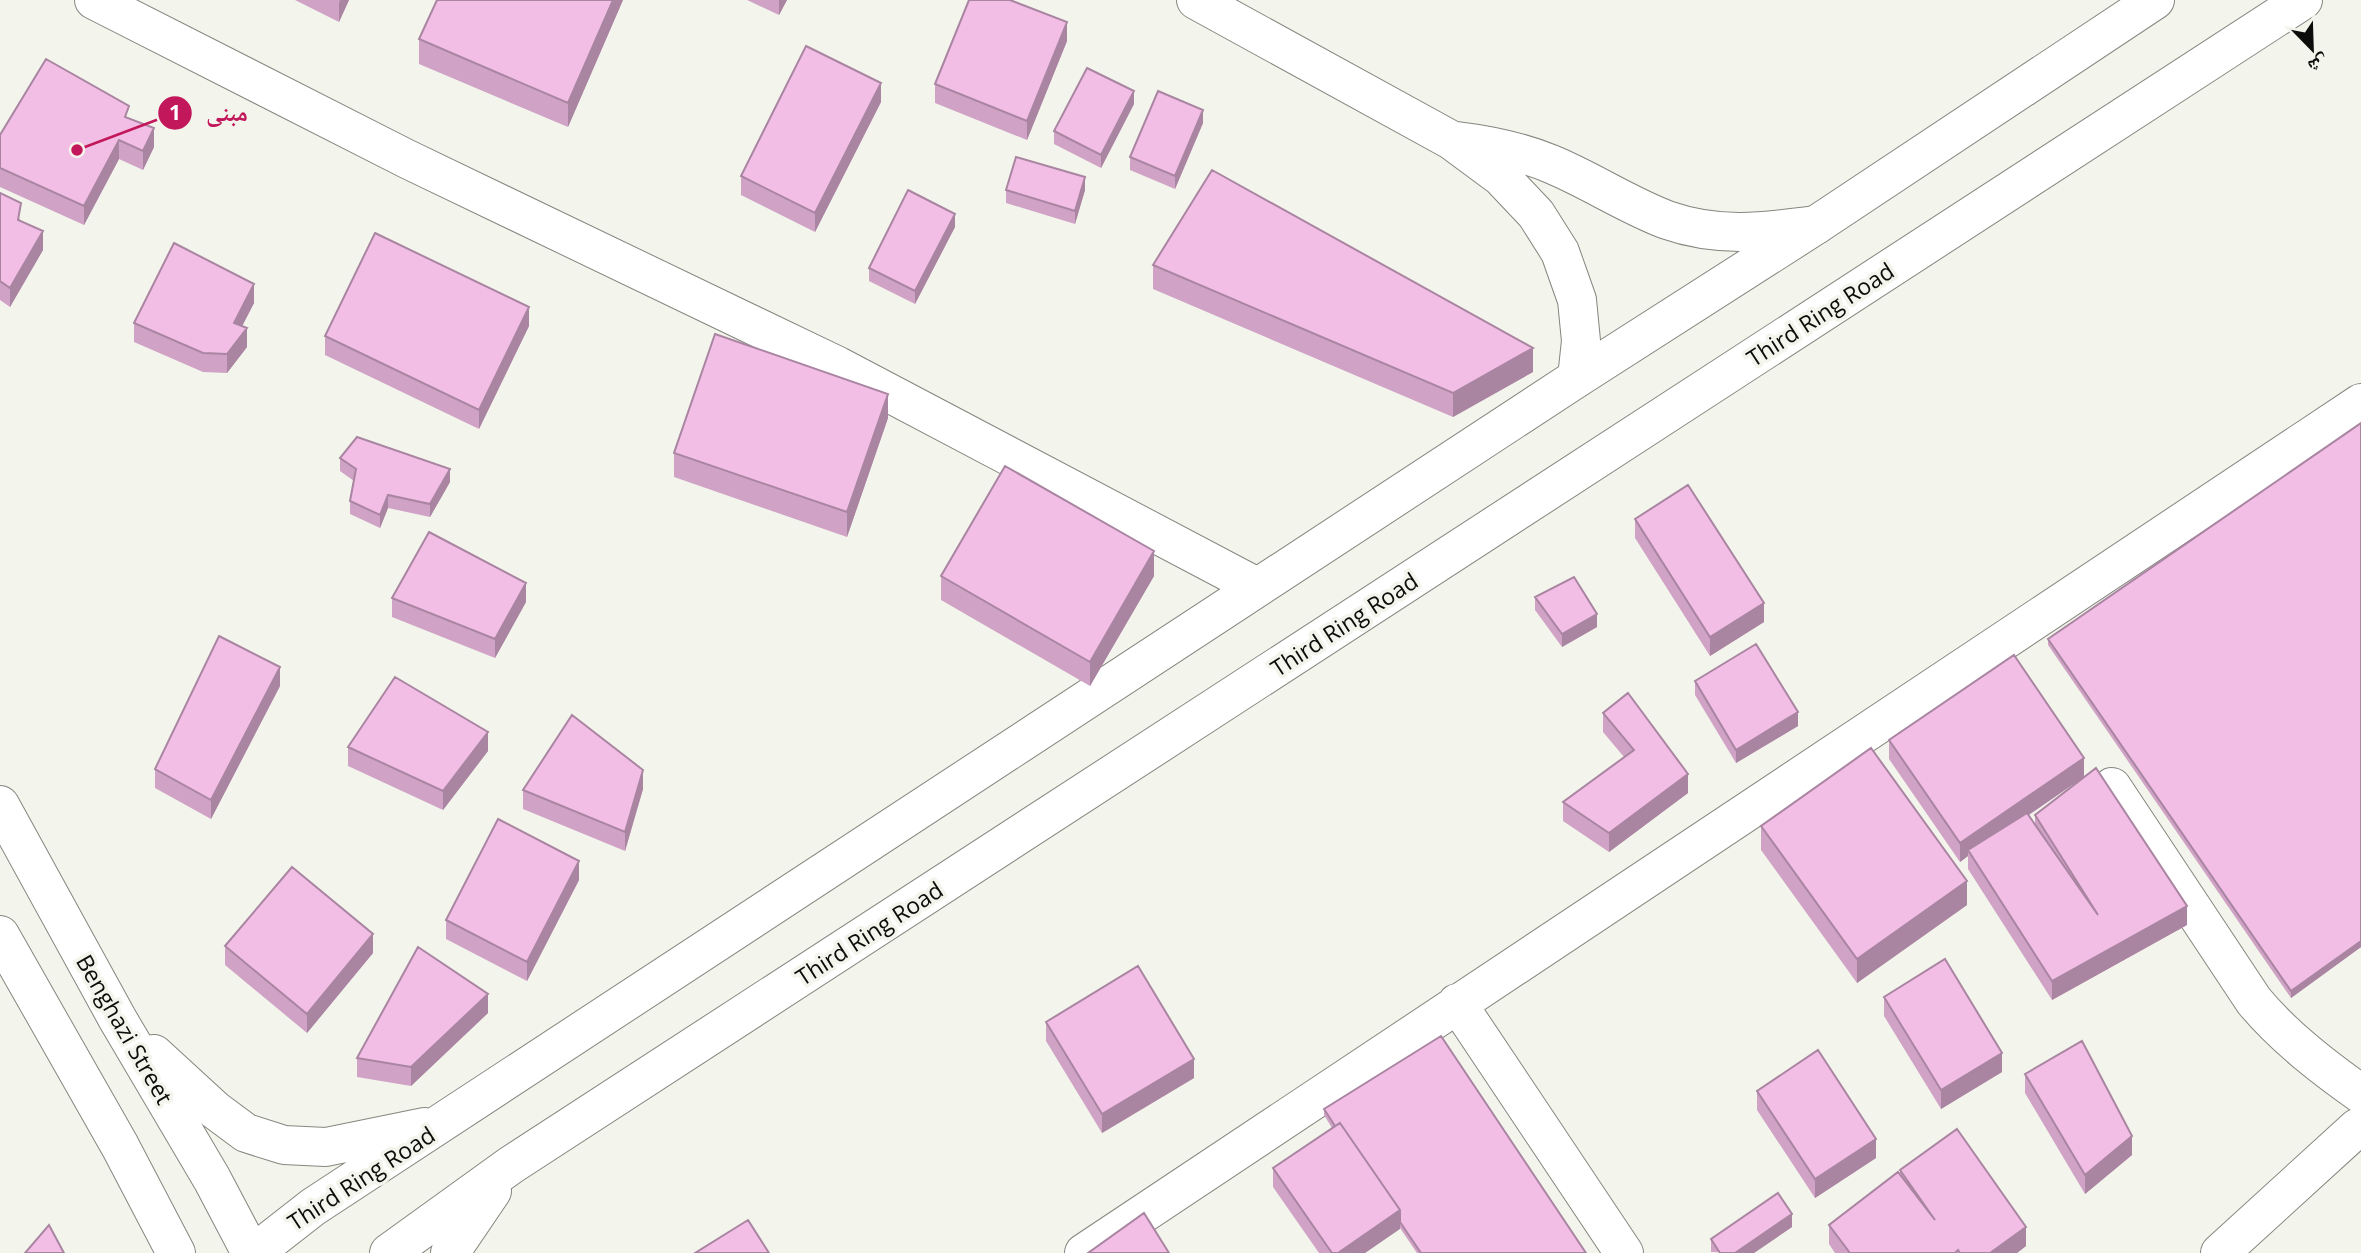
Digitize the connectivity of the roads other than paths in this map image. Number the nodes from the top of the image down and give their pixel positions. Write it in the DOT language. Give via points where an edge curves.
graph roads {
  1 [pos="94,0"];
  2 [pos="1196,0"];
  3 [pos="2155,0"];
  4 [pos="2304,0"];
  5 [pos="1451,140"];
  6 [pos="1815,226"];
  7 [pos="1577,378"];
  8 [pos="2361,403"];
  9 [pos="1258,587"];
  10 [pos="2112,787"];
  11 [pos="0,805"];
  12 [pos="0,935"];
  13 [pos="1457,1003"];
  14 [pos="117,1018"];
  15 [pos="2360,1118"];
  16 [pos="443,1123"];
  17 [pos="511,1165"];
  18 [pos="176,1253"];
  19 [pos="252,1253"];
  20 [pos="389,1253"];
  21 [pos="450,1253"];
  22 [pos="1084,1253"];
  23 [pos="1624,1253"];
  24 [pos="2220,1253"];
  1 -- 9 [label="main road" via="407,159 838,366"];
  2 -- 5 [label="main road"];
  3 -- 6 [label="main road, Third Ring Road"];
  4 -- 17 [label="main road, Third Ring Road"];
  5 -- 6 [label="main road" via="1526,154 1667,219 1709,230 1751,233"];
  5 -- 7 [label="main road" via="1501,177 1536,214 1560,252 1577,300 1581,341"];
  6 -- 7 [label="main road, Third Ring Road"];
  7 -- 9 [label="main road, Third Ring Road"];
  8 -- 13 [label="main road"];
  9 -- 16 [label="main road, Third Ring Road"];
  10 -- 15 [label="main road" via="2243,986 2326,1069"];
  11 -- 14 [label="main road, Benghazi Street"];
  12 -- 18 [label="main road"];
  13 -- 22 [label="main road" via="1149,1231"];
  13 -- 23 [label="main road"];
  14 -- 16 [label="main road" via="246,1133 284,1145 326,1147"];
  14 -- 19 [label="main road, Benghazi Street"];
  15 -- 24 [label="main road"];
  16 -- 19 [label="main road, Third Ring Road" via="313,1207"];
  17 -- 20 [label="main road, Third Ring Road"];
  17 -- 21 [label="main road"];
}
